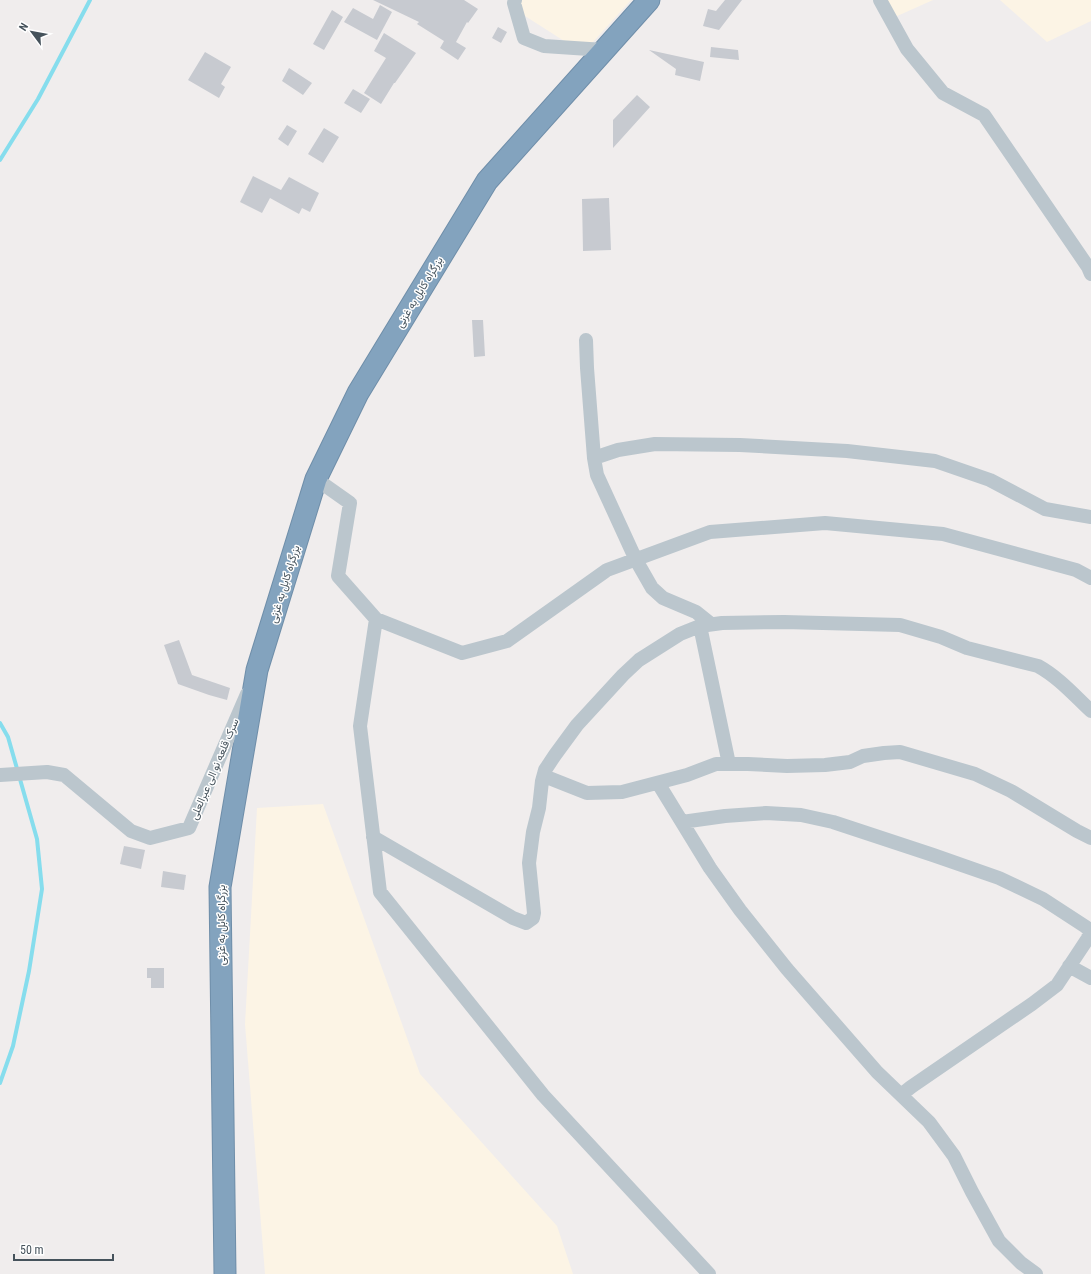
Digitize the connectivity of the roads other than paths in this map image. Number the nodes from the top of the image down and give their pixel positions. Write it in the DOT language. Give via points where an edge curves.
graph roads {
  1 [pos="515,0"];
  2 [pos="649,0"];
  3 [pos="880,0"];
  4 [pos="604,50"];
  5 [pos="1091,274"];
  6 [pos="586,340"];
  7 [pos="594,458"];
  8 [pos="316,478"];
  9 [pos="1091,517"];
  10 [pos="636,560"];
  11 [pos="1091,578"];
  12 [pos="376,619"];
  13 [pos="706,625"];
  14 [pos="257,670"];
  15 [pos="1091,711"];
  16 [pos="729,764"];
  17 [pos="0,775"];
  18 [pos="544,776"];
  19 [pos="658,783"];
  20 [pos="682,822"];
  21 [pos="373,837"];
  22 [pos="1091,838"];
  23 [pos="1090,934"];
  24 [pos="1069,966"];
  25 [pos="1091,978"];
  26 [pos="901,1095"];
  27 [pos="225,1274"];
  28 [pos="709,1274"];
  29 [pos="1036,1274"];
  1 -- 4 [label="street" via="524,38 544,46"];
  2 -- 4 [label="highway, بزرگراه کابل به غزنی"];
  3 -- 5 [label="street" via="907,49 943,93 984,115"];
  4 -- 8 [label="highway, بزرگراه کابل به غزنی" via="487,181 358,393"];
  6 -- 7 [label="street"];
  7 -- 9 [label="street" via="618,450 655,444 740,444 847,451 928,460 990,480 1045,509"];
  7 -- 10 [label="street" via="597,475"];
  8 -- 12 [label="street" via="350,503 338,576"];
  8 -- 14 [label="highway, بزرگراه کابل به غزنی"];
  10 -- 11 [label="street" via="710,532 825,523 943,534 1076,570"];
  10 -- 12 [label="street" via="607,570 507,641 462,652"];
  10 -- 13 [label="street" via="657,594 696,612"];
  12 -- 21 [label="street" via="360,726"];
  13 -- 15 [label="street" via="784,622 900,625 967,648 1038,666 1057,679"];
  13 -- 16 [label="street"];
  13 -- 18 [label="street" via="680,634 639,660 622,675 577,725 545,770"];
  14 -- 17 [label="street, سرک قلعه نو الی عبرالعلی" via="189,828 150,838 131,831 64,775 47,772"];
  14 -- 27 [label="highway, بزرگراه کابل به غزنی" via="220,887"];
  16 -- 19 [label="street" via="716,764"];
  16 -- 22 [label="street" via="825,765 850,762 863,756 900,752 975,774 1011,790 1077,832"];
  18 -- 19 [label="street" via="587,793 622,792"];
  18 -- 21 [label="street" via="529,863 534,913 533,918 526,923 513,918"];
  19 -- 20 [label="street"];
  20 -- 23 [label="street" via="766,813 801,815 833,822 999,878 1043,899 1086,927"];
  20 -- 26 [label="street" via="710,868 787,969 877,1072"];
  21 -- 28 [label="street" via="380,892 543,1095"];
  23 -- 24 [label="street"];
  24 -- 25 [label="street"];
  24 -- 26 [label="street" via="1057,985"];
  26 -- 29 [label="street" via="929,1122 954,1156 1000,1241"];
}
